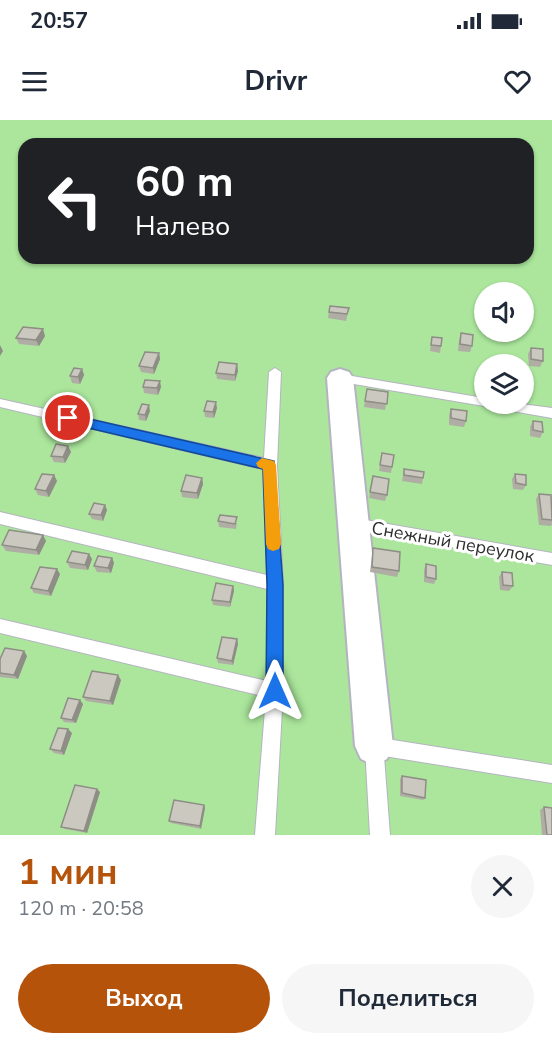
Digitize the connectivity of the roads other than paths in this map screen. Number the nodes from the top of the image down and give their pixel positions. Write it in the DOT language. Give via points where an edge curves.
graph roads {
  1 [pos="275,372"];
  2 [pos="340,378"];
  3 [pos="474,400"];
  4 [pos="0,403"];
  5 [pos="534,410"];
  6 [pos="552,413"];
  7 [pos="270,465"];
  8 [pos="0,518"];
  9 [pos="354,524"];
  10 [pos="552,559"];
  11 [pos="275,585"];
  12 [pos="0,626"];
  13 [pos="275,691"];
  14 [pos="374,746"];
  15 [pos="552,774"];
  16 [pos="265,835"];
  17 [pos="380,835"];
  1 -- 7 [label="lane"];
  2 -- 3 [label="lane"];
  2 -- 9 [label="street"];
  4 -- 7 [label="lane"];
  5 -- 6 [label="lane"];
  7 -- 11 [label="lane"];
  8 -- 11 [label="lane"];
  9 -- 10 [label="lane, Снежный переулок"];
  9 -- 14 [label="street"];
  11 -- 13 [label="lane"];
  12 -- 13 [label="lane"];
  13 -- 16 [label="lane"];
  14 -- 15 [label="lane"];
  14 -- 17 [label="lane"];
}
